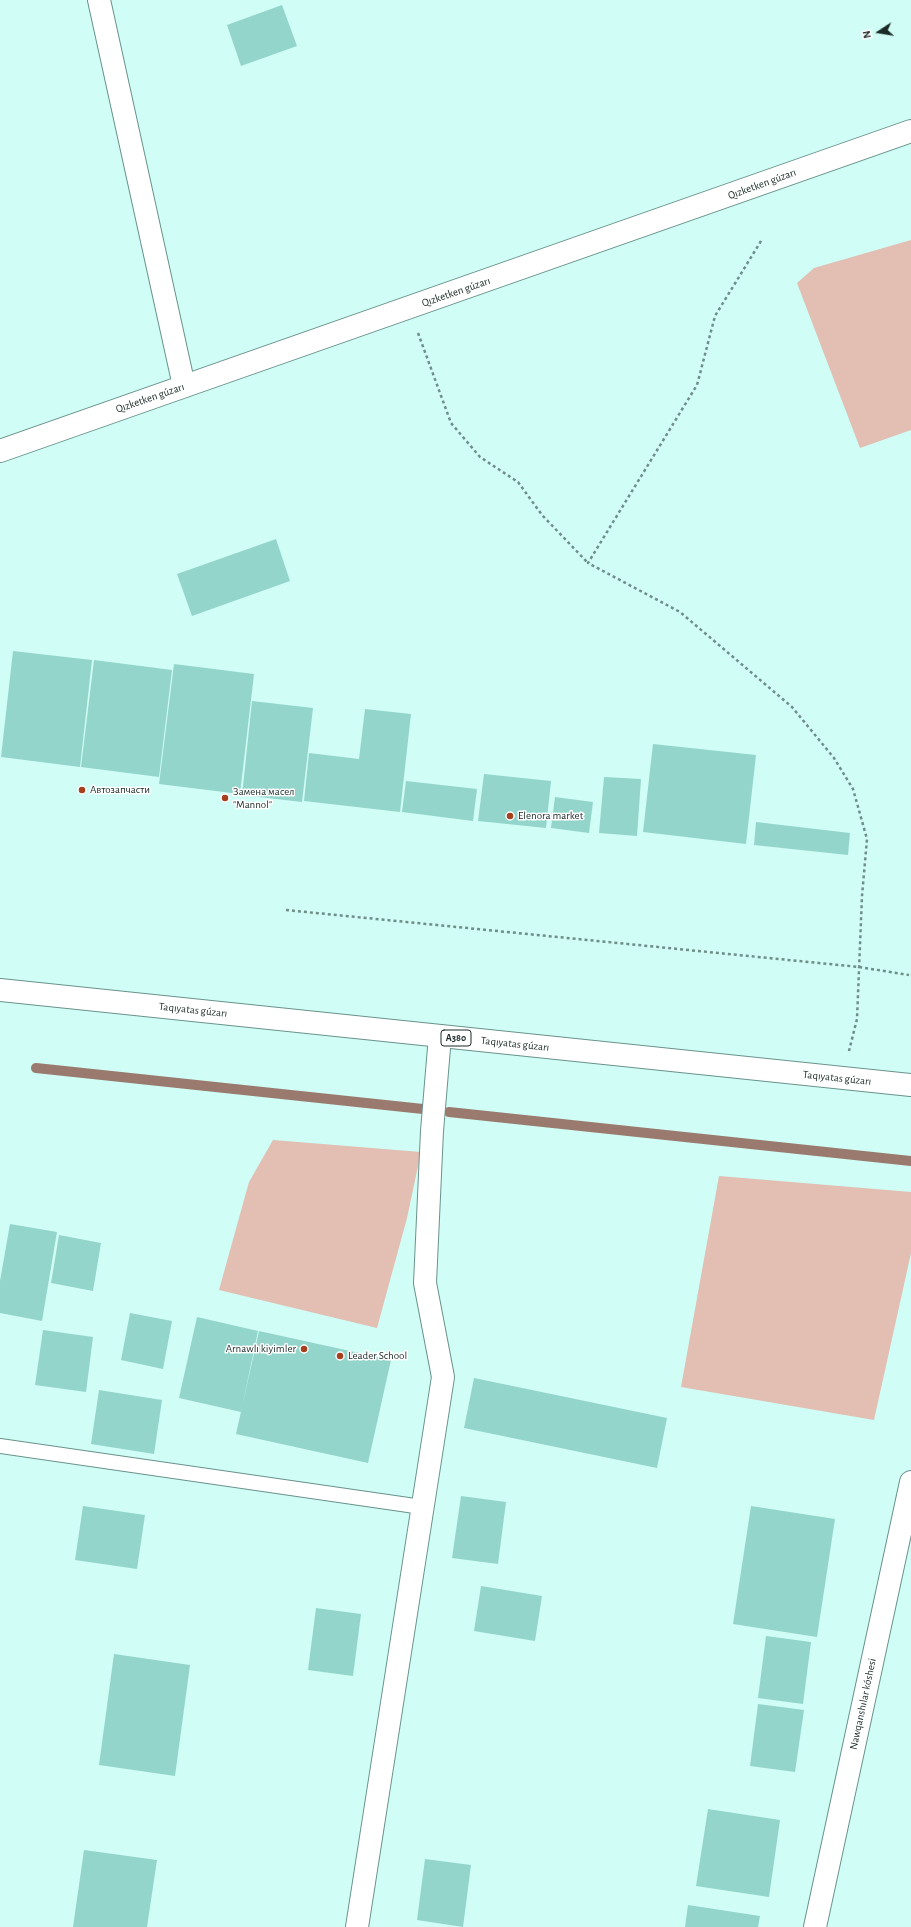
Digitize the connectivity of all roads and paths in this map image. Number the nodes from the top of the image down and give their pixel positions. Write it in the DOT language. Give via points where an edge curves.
graph roads {
  1 [pos="99,0"];
  2 [pos="911,131"];
  3 [pos="761,241"];
  4 [pos="409,308"];
  5 [pos="184,386"];
  6 [pos="0,450"];
  7 [pos="588,563"];
  8 [pos="286,910"];
  9 [pos="859,967"];
  10 [pos="909,975"];
  11 [pos="0,990"];
  12 [pos="440,1036"];
  13 [pos="843,1079"];
  14 [pos="911,1086"];
  15 [pos="0,1446"];
  16 [pos="911,1482"];
  17 [pos="422,1507"];
  18 [pos="357,1927"];
  19 [pos="815,1927"];
  1 -- 5 [label="main road"];
  2 -- 4 [label="main road, Qızketken gúzarı"];
  3 -- 7 [label="path" via="715,316 697,385"];
  4 -- 5 [label="main road, Qızketken gúzarı"];
  4 -- 7 [label="path" via="452,423 480,457 518,482 542,515"];
  5 -- 6 [label="main road, Qızketken gúzarı"];
  7 -- 9 [label="path" via="680,612 792,707 834,758 853,789 867,839"];
  8 -- 9 [label="path"];
  9 -- 10 [label="path"];
  9 -- 13 [label="path" via="857,1018"];
  11 -- 12 [label="main road, Taqıyatas gúzarı / A380"];
  12 -- 13 [label="main road, Taqıyatas gúzarı / A380"];
  12 -- 17 [label="main road" via="432,1131 425,1283 442,1377"];
  13 -- 14 [label="main road, Taqıyatas gúzarı / A380"];
  15 -- 17 [label="lane"];
  16 -- 19 [label="main road, Nawqanshılar kóshesi"];
  17 -- 18 [label="main road"];
}
